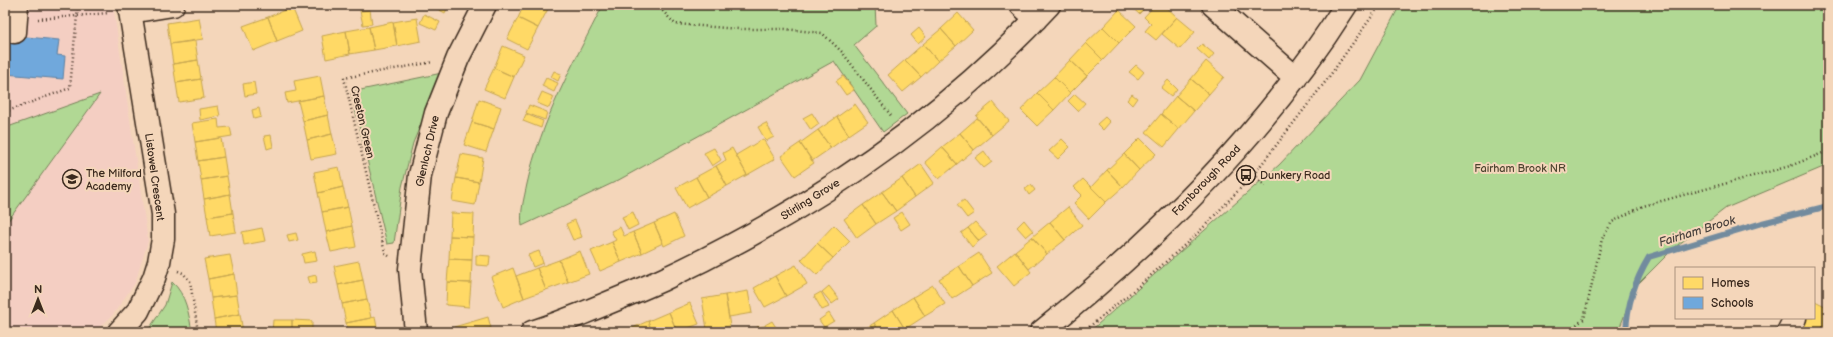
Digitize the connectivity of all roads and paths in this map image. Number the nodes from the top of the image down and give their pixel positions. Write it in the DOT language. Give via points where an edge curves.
graph roads {
  1 [pos="78,5"];
  2 [pos="173,5"];
  3 [pos="485,5"];
  4 [pos="657,5"];
  5 [pos="1213,5"];
  6 [pos="1346,5"];
  7 [pos="129,8"];
  8 [pos="1035,10"];
  9 [pos="77,16"];
  10 [pos="16,20"];
  11 [pos="458,58"];
  12 [pos="1296,78"];
  13 [pos="5,112"];
  14 [pos="905,136"];
  15 [pos="1828,151"];
  16 [pos="1254,174"];
  17 [pos="1265,186"];
  18 [pos="159,262"];
  19 [pos="410,269"];
  20 [pos="1795,319"];
  21 [pos="119,332"];
  22 [pos="198,332"];
  23 [pos="416,332"];
  24 [pos="532,332"];
  25 [pos="1041,332"];
  26 [pos="1567,332"];
  27 [pos="1788,332"];
  1 -- 9 [label="path"];
  2 -- 7 [label="street"];
  3 -- 11 [label="street, Glenloch Drive"];
  4 -- 14 [label="path" via="675,24 822,33 842,52"];
  5 -- 12 [label="street"];
  6 -- 12 [label="street, Farnborough Road"];
  7 -- 9 [label="path"];
  7 -- 18 [label="street, Listowel Crescent" via="162,214 163,239"];
  8 -- 14 [label="street, Stirling Grove" via="994,61"];
  9 -- 10 [label="path"];
  9 -- 13 [label="path" via="70,88"];
  11 -- 19 [label="street, Glenloch Drive" via="436,113 420,175"];
  11 -- 19 [label="path, Creeton Green" via="344,78 385,253"];
  12 -- 25 [label="street, Farnborough Road" via="1257,126 1190,198 1128,258"];
  14 -- 24 [label="street, Stirling Grove" via="840,181 708,259 633,294"];
  15 -- 26 [label="path" via="1790,166 1643,206 1612,222 1602,239 1584,319"];
  16 -- 17 [label="path"];
  18 -- 21 [label="street, Listowel Crescent" via="138,311"];
  18 -- 22 [label="path" via="183,273 190,281"];
  19 -- 23 [label="street, Glenloch Drive"];
  20 -- 27 [label="street"];
}
